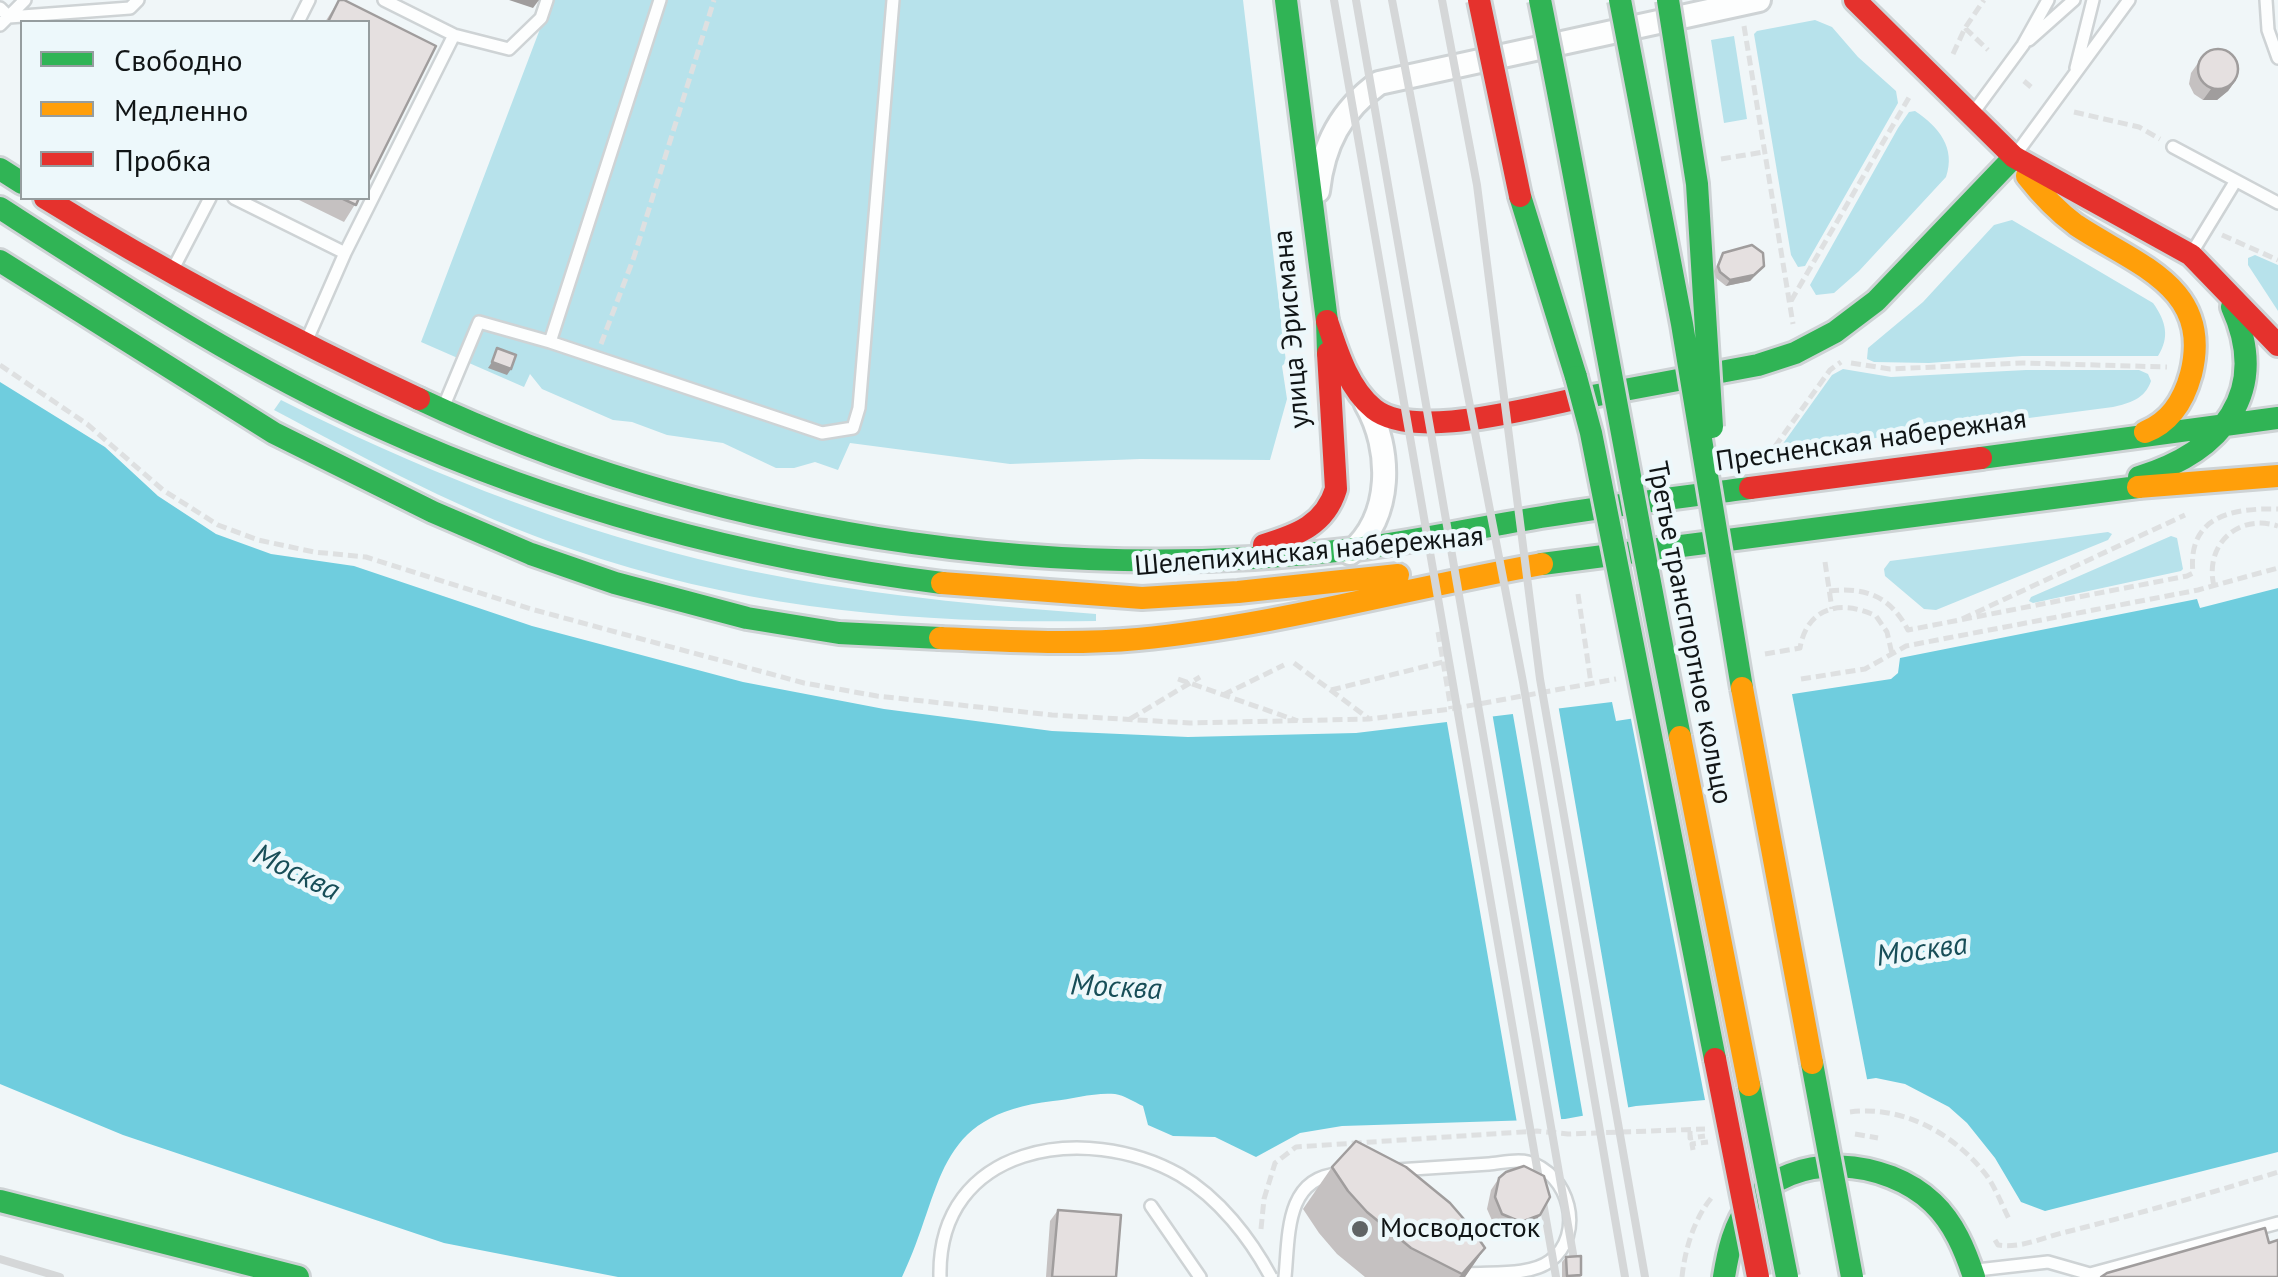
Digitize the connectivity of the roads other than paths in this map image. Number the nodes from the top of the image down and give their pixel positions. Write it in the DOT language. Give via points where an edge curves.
graph roads {
  1 [pos="25,0"];
  2 [pos="138,0"];
  3 [pos="384,0"];
  4 [pos="547,0"];
  5 [pos="660,0"];
  6 [pos="893,0"];
  7 [pos="1286,0"];
  8 [pos="1478,0"];
  9 [pos="1540,0"];
  10 [pos="1620,0"];
  11 [pos="1668,0"];
  12 [pos="1759,0"];
  13 [pos="1855,0"];
  14 [pos="2048,0"];
  15 [pos="2074,0"];
  16 [pos="2093,0"];
  17 [pos="2129,0"];
  18 [pos="2266,0"];
  19 [pos="3,16"];
  20 [pos="454,35"];
  21 [pos="2023,46"];
  22 [pos="2278,58"];
  23 [pos="2073,77"];
  24 [pos="1972,114"];
  25 [pos="2173,147"];
  26 [pos="2014,157"];
  27 [pos="2235,182"];
  28 [pos="48,200"];
  29 [pos="209,200"];
  30 [pos="238,200"];
  31 [pos="2278,203"];
  32 [pos="0,208"];
  33 [pos="1314,230"];
  34 [pos="345,253"];
  35 [pos="2190,255"];
  36 [pos="0,261"];
  37 [pos="2209,271"];
  38 [pos="171,273"];
  39 [pos="1328,321"];
  40 [pos="550,342"];
  41 [pos="304,346"];
  42 [pos="2278,346"];
  43 [pos="1361,396"];
  44 [pos="442,410"];
  45 [pos="2278,418"];
  46 [pos="2226,424"];
  47 [pos="2134,436"];
  48 [pos="2278,476"];
  49 [pos="2101,490"];
  50 [pos="1355,549"];
  51 [pos="1198,560"];
  52 [pos="1566,560"];
  53 [pos="1295,584"];
  54 [pos="1734,644"];
  55 [pos="1806,1038"];
  56 [pos="1375,1172"];
  57 [pos="1356,1173"];
  58 [pos="0,1201"];
  59 [pos="1151,1206"];
  60 [pos="2278,1223"];
  61 [pos="1467,1274"];
  62 [pos="1974,1274"];
  63 [pos="298,1277"];
  64 [pos="940,1277"];
  65 [pos="1200,1277"];
  66 [pos="1271,1277"];
  67 [pos="1285,1277"];
  68 [pos="1724,1277"];
  69 [pos="1758,1277"];
  70 [pos="1787,1277"];
  71 [pos="1852,1277"];
  72 [pos="1873,1277"];
  1 -- 19 [label="lane"];
  2 -- 19 [label="lane" via="130,8"];
  3 -- 20 [label="lane"];
  4 -- 20 [label="lane" via="540,18 509,49"];
  5 -- 40 [label="lane"];
  6 -- 40 [label="lane" via="860,408 853,428 822,433"];
  7 -- 33 [label="main road, улица Эрисмана"];
  8 -- 69 [label="main road, bridge" via="1520,196 1591,433"];
  9 -- 70 [label="main road, Третье транспортное кольцо, bridge"];
  10 -- 54 [label="main road, Третье транспортное кольцо, bridge"];
  11 -- 54 [label="main road, bridge" via="1697,184"];
  12 -- 33 [label="street" via="1380,83 1343,116 1329,140"];
  13 -- 24 [label="main road"];
  14 -- 21 [label="lane"];
  15 -- 21 [label="lane"];
  16 -- 23 [label="lane"];
  17 -- 23 [label="lane"];
  18 -- 22 [label="lane"];
  20 -- 34 [label="lane"];
  21 -- 24 [label="lane"];
  23 -- 26 [label="lane"];
  24 -- 26 [label="main road"];
  25 -- 27 [label="lane"];
  26 -- 35 [label="main road"];
  26 -- 43 [label="main road" via="1876,300 1795,353 1718,374 1456,422 1398,421"];
  26 -- 47 [label="main road" via="2073,223 2172,286 2196,322 2197,358 2180,403 2158,428"];
  27 -- 31 [label="lane"];
  27 -- 35 [label="lane"];
  28 -- 38 [label="main road, Шелепихинская набережная"];
  29 -- 38 [label="lane"];
  30 -- 34 [label="lane"];
  32 -- 53 [label="main road, Шелепихинская набережная" via="292,384 430,449 596,511 710,543 949,586 1139,598"];
  33 -- 39 [label="main road, улица Эрисмана"];
  34 -- 41 [label="lane"];
  35 -- 37 [label="main road"];
  36 -- 52 [label="main road" via="274,433 433,512 615,583 748,618 944,640 1139,638"];
  37 -- 42 [label="main road"];
  37 -- 46 [label="main road" via="2237,314 2248,368"];
  38 -- 41 [label="main road, Шелепихинская набережная"];
  39 -- 43 [label="main road"];
  39 -- 51 [label="main road, улица Эрисмана" via="1334,500 1300,534"];
  40 -- 44 [label="lane" via="479,322"];
  41 -- 44 [label="main road, Шелепихинская набережная"];
  43 -- 50 [label="street" via="1381,442 1384,484 1378,512"];
  44 -- 51 [label="main road, Шелепихинская набережная" via="668,491 856,534 963,551"];
  45 -- 46 [label="main road, Пресненская набережная"];
  46 -- 47 [label="main road, Пресненская набережная"];
  46 -- 49 [label="main road" via="2189,458"];
  47 -- 50 [label="main road, Пресненская набережная" via="1551,515"];
  48 -- 49 [label="main road"];
  49 -- 52 [label="main road"];
  50 -- 51 [label="main road, Шелепихинская набережная"];
  50 -- 53 [label="street" via="1325,573"];
  52 -- 53 [label="main road, Шелепихинская набережная"];
  54 -- 55 [label="main road, Третье транспортное кольцо, bridge"];
  55 -- 71 [label="main road, Третье транспортное кольцо, bridge"];
  55 -- 72 [label="main road, bridge"];
  56 -- 61 [label="lane" via="1525,1161 1557,1181 1570,1217 1568,1237 1548,1262"];
  57 -- 67 [label="lane" via="1329,1175 1299,1193"];
  58 -- 63 [label="main road"];
  59 -- 65 [label="lane"];
  60 -- 62 [label="lane" via="2090,1274 2048,1262"];
  62 -- 68 [label="main road" via="1954,1227 1908,1181 1876,1169 1829,1167 1793,1174 1747,1207"];
  64 -- 66 [label="lane, bridge" via="953,1210 984,1173 1042,1152 1092,1148 1154,1164 1215,1200"];
}
